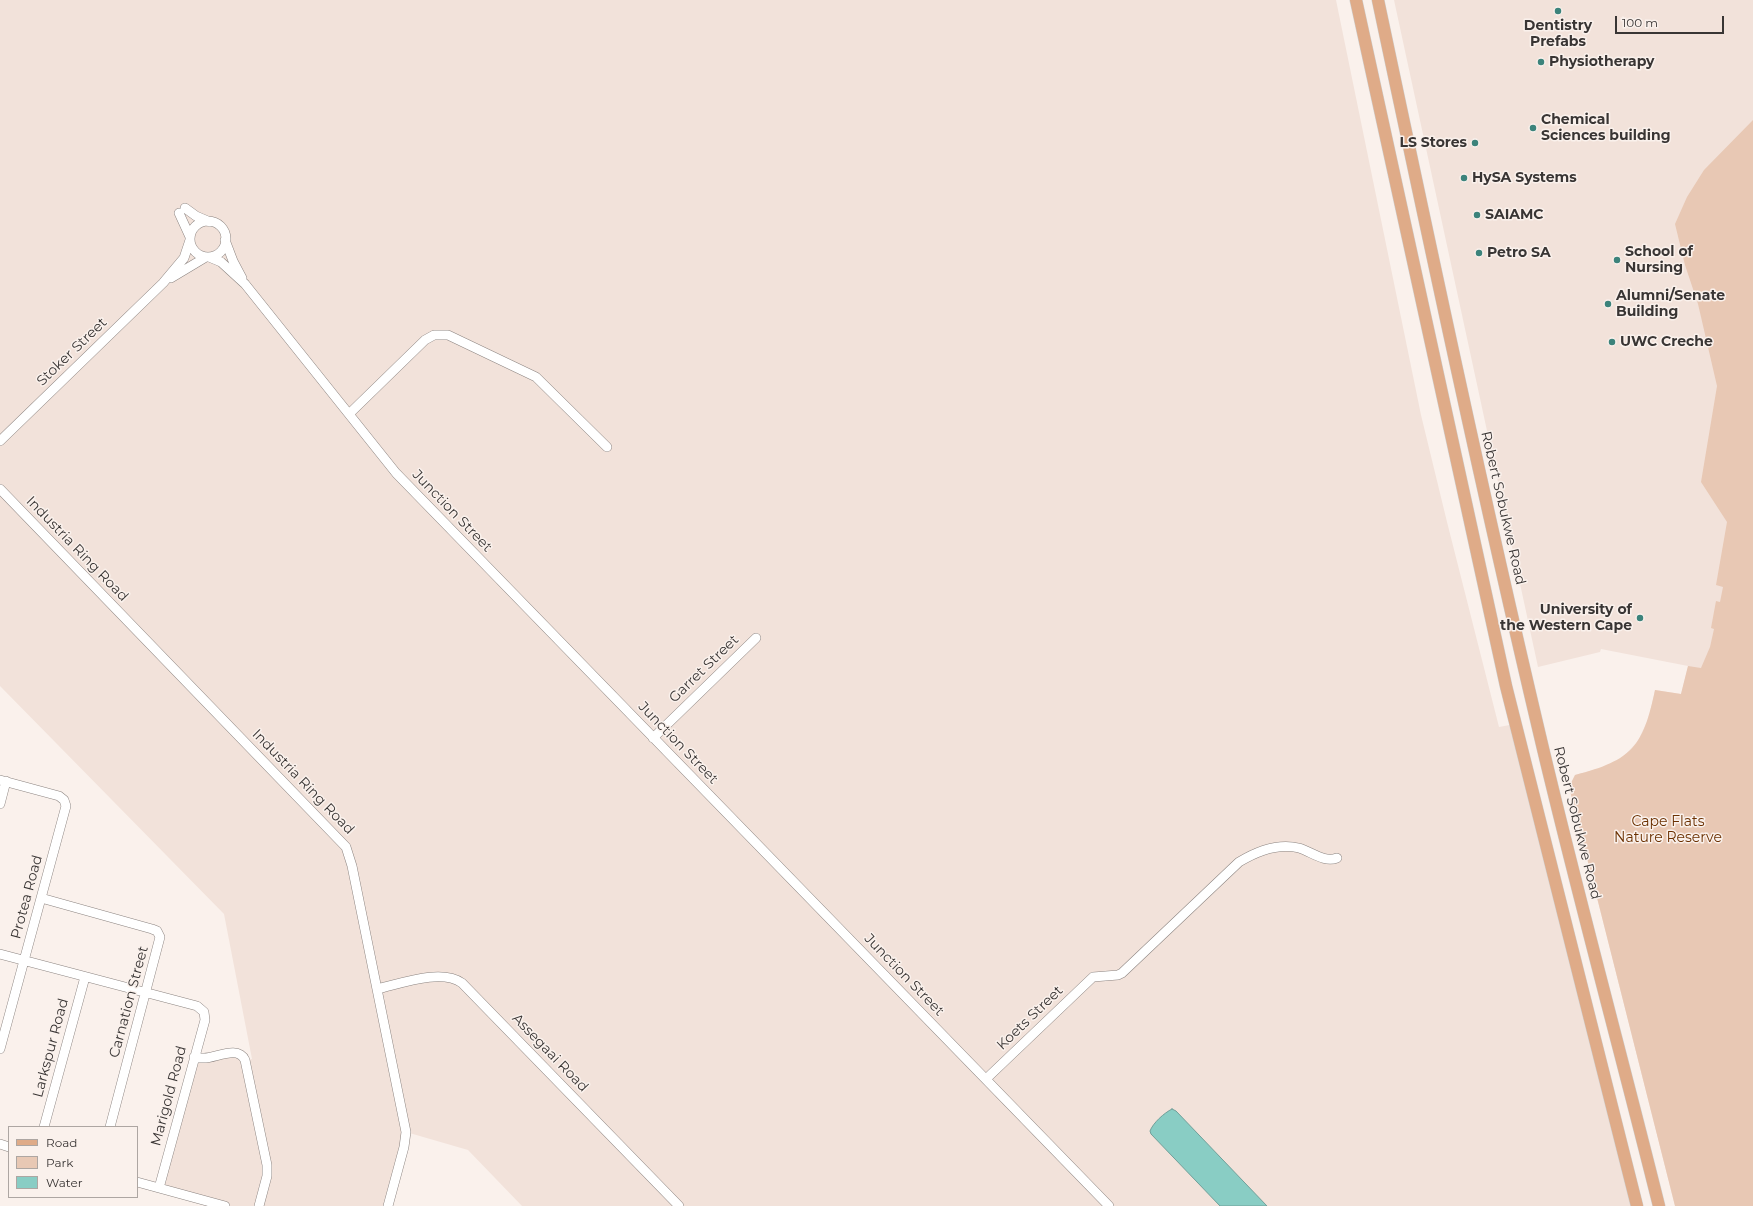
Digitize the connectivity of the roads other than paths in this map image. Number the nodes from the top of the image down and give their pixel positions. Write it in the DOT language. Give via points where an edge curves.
graph roads {
  1 [pos="1356,0"];
  2 [pos="1378,0"];
  3 [pos="210,222"];
  4 [pos="190,238"];
  5 [pos="225,240"];
  6 [pos="208,257"];
  7 [pos="163,283"];
  8 [pos="245,284"];
  9 [pos="349,414"];
  10 [pos="0,441"];
  11 [pos="607,447"];
  12 [pos="0,489"];
  13 [pos="756,638"];
  14 [pos="653,738"];
  15 [pos="3,780"];
  16 [pos="0,804"];
  17 [pos="1338,858"];
  18 [pos="41,898"];
  19 [pos="0,954"];
  20 [pos="24,960"];
  21 [pos="85,977"];
  22 [pos="377,989"];
  23 [pos="146,993"];
  24 [pos="0,1049"];
  25 [pos="194,1057"];
  26 [pos="986,1080"];
  27 [pos="44,1126"];
  28 [pos="110,1126"];
  29 [pos="138,1182"];
  30 [pos="159,1188"];
  31 [pos="226,1206"];
  32 [pos="259,1206"];
  33 [pos="388,1206"];
  34 [pos="679,1206"];
  35 [pos="1109,1206"];
  36 [pos="1637,1206"];
  37 [pos="1659,1206"];
  1 -- 36 [label="main road" via="1506,686"];
  2 -- 37 [label="main road, Robert Sobukwe Road" via="1521,658"];
  3 -- 4 [label="street" via="197,225"];
  3 -- 4 [label="street" via="182,211"];
  3 -- 5 [label="street" via="218,225"];
  4 -- 6 [label="street" via="193,249 201,256"];
  4 -- 7 [label="street, Stoker Street" via="184,258"];
  5 -- 6 [label="street" via="218,253"];
  5 -- 8 [label="street, Junction Street"];
  6 -- 7 [label="street, Stoker Street"];
  6 -- 8 [label="street, Junction Street" via="221,262"];
  7 -- 10 [label="street, Stoker Street"];
  8 -- 9 [label="street, Junction Street"];
  9 -- 11 [label="street" via="425,340 434,335 448,335 536,377"];
  9 -- 14 [label="street, Junction Street" via="396,473"];
  12 -- 22 [label="street, Industria Ring Road" via="346,847"];
  13 -- 14 [label="street, Garret Street"];
  14 -- 26 [label="street, Junction Street"];
  15 -- 16 [label="street"];
  15 -- 18 [label="street, Protea Road" via="59,796 64,800 66,809"];
  17 -- 26 [label="street, Koets Street" via="1327,860 1302,849 1287,847 1268,849 1251,855 1232,868 1122,973 1093,977"];
  18 -- 20 [label="street, Protea Road"];
  18 -- 23 [label="street, Carnation Street" via="157,931 160,941"];
  19 -- 20 [label="street"];
  20 -- 21 [label="street"];
  20 -- 24 [label="street, Protea Road"];
  21 -- 23 [label="street"];
  21 -- 27 [label="street, Larkspur Road"];
  22 -- 33 [label="street, Industria Ring Road" via="406,1135"];
  22 -- 34 [label="street, Assegaai Road" via="436,976 459,981"];
  23 -- 25 [label="street, Marigold Road" via="197,1006 204,1012 205,1020"];
  23 -- 28 [label="street, Carnation Street"];
  25 -- 30 [label="street, Marigold Road"];
  25 -- 32 [label="street" via="204,1058 237,1052 245,1060 267,1166"];
  26 -- 35 [label="street, Junction Street"];
  29 -- 30 [label="street"];
  30 -- 31 [label="street"];
}
